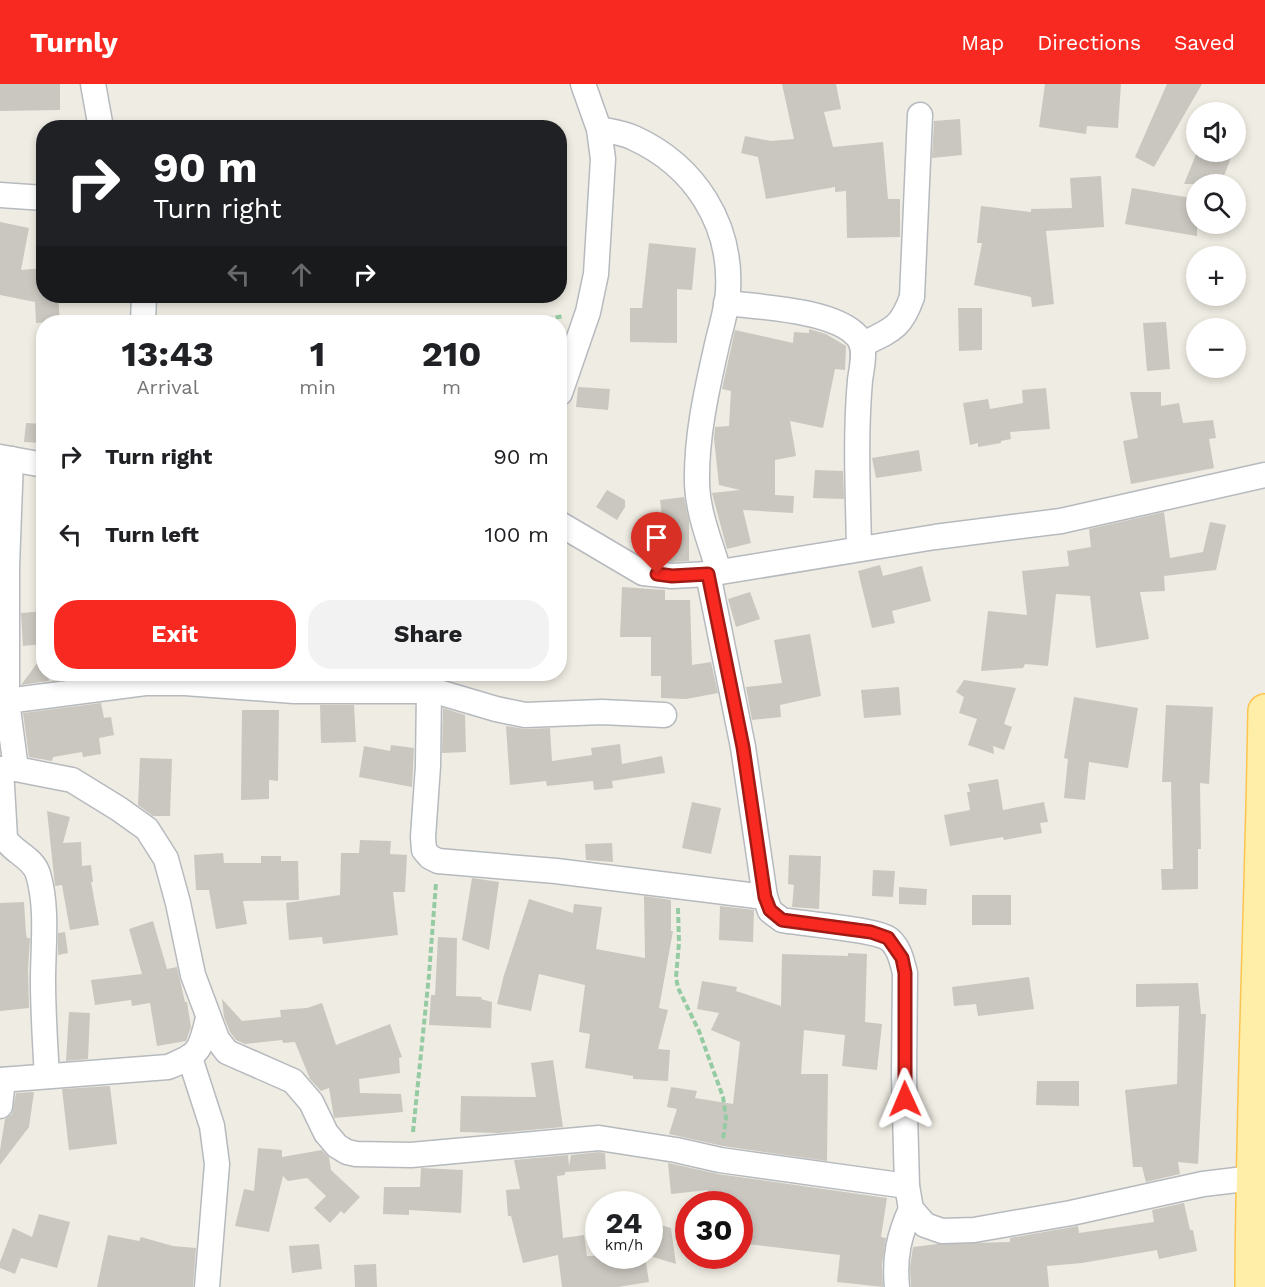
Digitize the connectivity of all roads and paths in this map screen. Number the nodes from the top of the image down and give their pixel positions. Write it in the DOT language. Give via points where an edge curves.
graph roads {
  1 [pos="93,84"];
  2 [pos="583,84"];
  3 [pos="920,115"];
  4 [pos="100,120"];
  5 [pos="599,129"];
  6 [pos="0,195"];
  7 [pos="36,197"];
  8 [pos="726,303"];
  9 [pos="588,312"];
  10 [pos="567,316"];
  11 [pos="863,344"];
  12 [pos="567,373"];
  13 [pos="6,458"];
  14 [pos="36,464"];
  15 [pos="1265,475"];
  16 [pos="567,528"];
  17 [pos="859,549"];
  18 [pos="714,573"];
  19 [pos="186,681"];
  20 [pos="238,681"];
  21 [pos="434,685"];
  22 [pos="7,701"];
  23 [pos="1265,711"];
  24 [pos="664,715"];
  25 [pos="6,769"];
  26 [pos="438,861"];
  27 [pos="677,886"];
  28 [pos="765,897"];
  29 [pos="208,1018"];
  30 [pos="190,1058"];
  31 [pos="47,1076"];
  32 [pos="2,1080"];
  33 [pos="0,1106"];
  34 [pos="411,1155"];
  35 [pos="720,1160"];
  36 [pos="1252,1178"];
  37 [pos="909,1198"];
  38 [pos="207,1287"];
  39 [pos="897,1287"];
  40 [pos="1252,1287"];
  1 -- 4 [label="street"];
  2 -- 5 [label="street"];
  3 -- 11 [label="street" via="912,297 895,328"];
  5 -- 8 [label="street" via="632,136 655,148 688,175 708,201 725,250"];
  5 -- 9 [label="street" via="603,159 596,274"];
  6 -- 7 [label="street"];
  8 -- 11 [label="street" via="806,313 842,324"];
  8 -- 18 [label="street" via="702,423 697,486"];
  9 -- 10 [label="path"];
  9 -- 12 [label="street"];
  11 -- 17 [label="street" via="858,410"];
  13 -- 14 [label="street"];
  13 -- 22 [label="street"];
  15 -- 17 [label="street" via="1061,521"];
  16 -- 18 [label="street" via="643,573"];
  17 -- 18 [label="street"];
  18 -- 28 [label="street"];
  19 -- 22 [label="street"];
  20 -- 21 [label="street" via="294,691"];
  21 -- 24 [label="street" via="496,709 525,715"];
  21 -- 26 [label="street" via="423,837 424,850"];
  22 -- 25 [label="street"];
  23 -- 36 [label="main road"];
  25 -- 29 [label="street" via="72,780 147,829 166,860 193,975"];
  25 -- 31 [label="street" via="5,838 38,872 42,895"];
  26 -- 27 [label="street"];
  26 -- 34 [label="path"];
  27 -- 28 [label="street"];
  27 -- 35 [label="path" via="676,977 725,1103"];
  28 -- 37 [label="street" via="770,910 782,920 871,932 888,938 902,958"];
  29 -- 30 [label="street" via="202,1043"];
  29 -- 34 [label="street" via="227,1052 293,1081 311,1102 337,1146 356,1154"];
  30 -- 31 [label="street" via="168,1067"];
  30 -- 38 [label="street" via="212,1126 217,1164"];
  31 -- 32 [label="street"];
  32 -- 33 [label="street"];
  34 -- 35 [label="street" via="599,1137"];
  35 -- 37 [label="street"];
  36 -- 37 [label="street" via="1203,1184 974,1230 942,1231 925,1225"];
  36 -- 40 [label="main road"];
  37 -- 39 [label="street" via="896,1249"];
}
